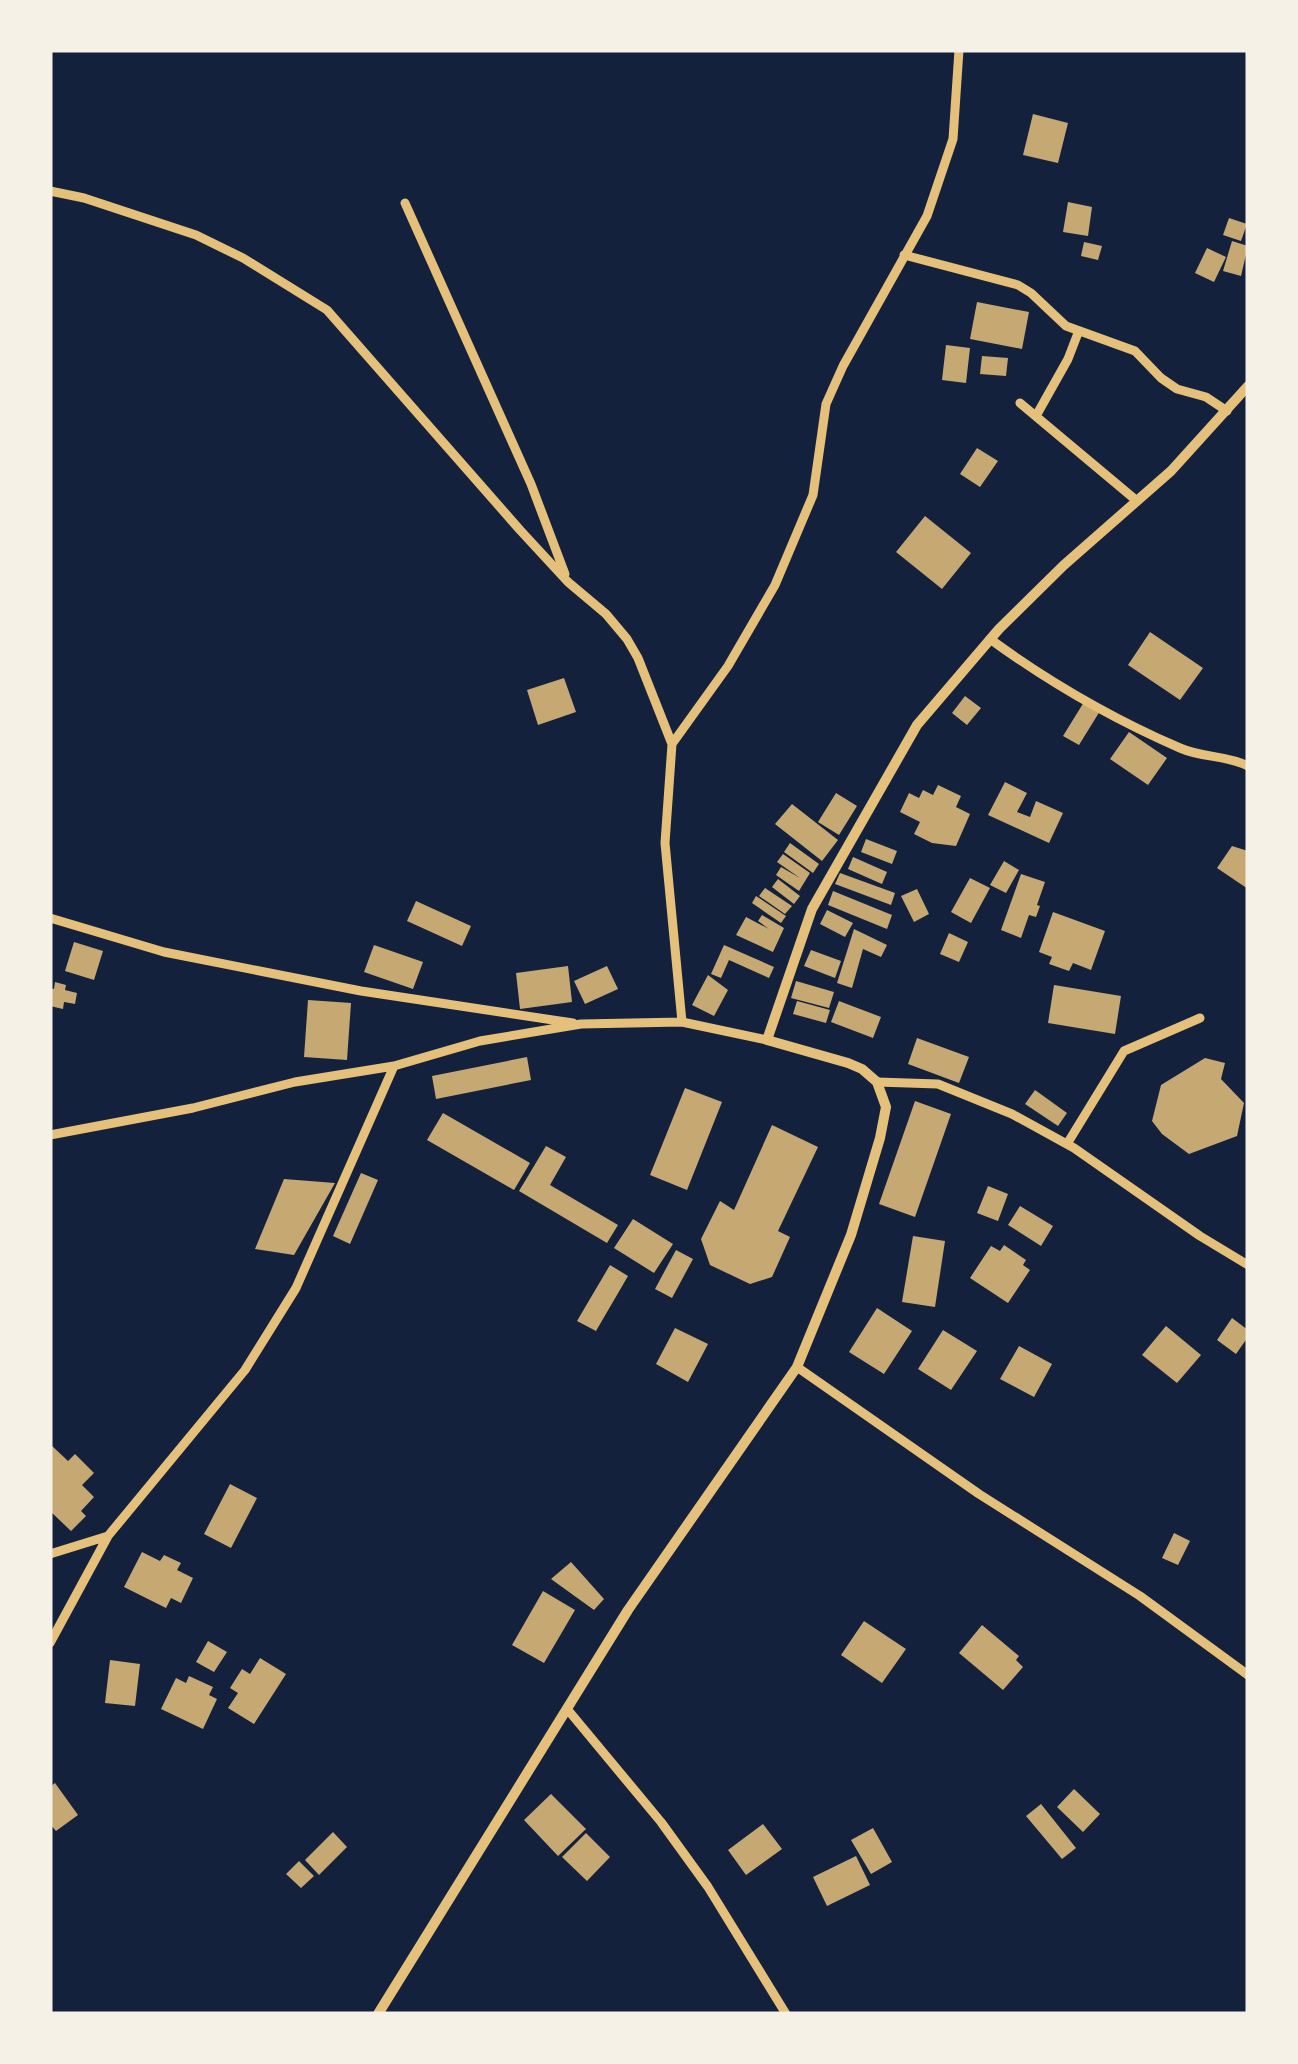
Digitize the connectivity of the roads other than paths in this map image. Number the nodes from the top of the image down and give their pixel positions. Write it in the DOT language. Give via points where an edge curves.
graph roads {
  1 [pos="959,50"];
  2 [pos="50,191"];
  3 [pos="405,203"];
  4 [pos="904,256"];
  5 [pos="1078,333"];
  6 [pos="1248,386"];
  7 [pos="1020,403"];
  8 [pos="1227,411"];
  9 [pos="1036,416"];
  10 [pos="1136,501"];
  11 [pos="568,582"];
  12 [pos="990,639"];
  13 [pos="672,744"];
  14 [pos="1248,766"];
  15 [pos="50,918"];
  16 [pos="1200,1018"];
  17 [pos="682,1022"];
  18 [pos="581,1024"];
  19 [pos="768,1040"];
  20 [pos="394,1066"];
  21 [pos="876,1082"];
  22 [pos="50,1135"];
  23 [pos="1067,1144"];
  24 [pos="1248,1264"];
  25 [pos="796,1366"];
  26 [pos="108,1536"];
  27 [pos="50,1554"];
  28 [pos="50,1643"];
  29 [pos="1248,1675"];
  30 [pos="568,1710"];
  31 [pos="378,2014"];
  32 [pos="786,2014"];
  1 -- 4 [label="street" via="952,140 928,216"];
  2 -- 11 [label="street" via="196,234 327,310"];
  3 -- 11 [label="street"];
  4 -- 5 [label="street" via="1018,285"];
  4 -- 13 [label="street" via="826,404 812,495 775,585"];
  5 -- 8 [label="street" via="1135,351 1160,378"];
  5 -- 9 [label="street"];
  6 -- 8 [label="street"];
  7 -- 9 [label="street"];
  8 -- 10 [label="street"];
  9 -- 10 [label="street"];
  10 -- 12 [label="street"];
  11 -- 13 [label="street" via="626,639"];
  12 -- 14 [label="street" via="1040,676 1182,750"];
  12 -- 19 [label="street" via="917,726 826,880 800,937"];
  13 -- 17 [label="street" via="664,843"];
  15 -- 18 [label="street" via="182,955 361,991"];
  16 -- 23 [label="street" via="1124,1051"];
  17 -- 18 [label="street"];
  17 -- 19 [label="street"];
  18 -- 20 [label="street" via="480,1041"];
  19 -- 21 [label="street" via="848,1063"];
  20 -- 22 [label="street"];
  20 -- 26 [label="street" via="296,1288 245,1370"];
  21 -- 23 [label="street" via="938,1084"];
  21 -- 25 [label="street" via="886,1107 880,1138 851,1234"];
  23 -- 24 [label="street"];
  25 -- 29 [label="street"];
  25 -- 30 [label="street" via="628,1610"];
  26 -- 27 [label="street"];
  26 -- 28 [label="street"];
  30 -- 31 [label="street"];
  30 -- 32 [label="street" via="670,1835"];
}
